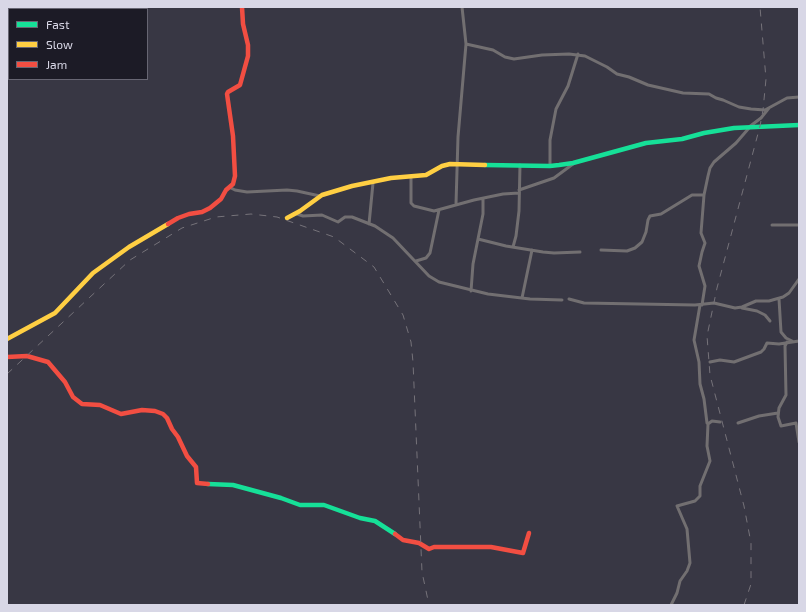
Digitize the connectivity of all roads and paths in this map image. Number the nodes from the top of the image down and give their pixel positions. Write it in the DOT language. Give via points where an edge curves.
graph roads {
  1 [pos="242,7"];
  2 [pos="462,7"];
  3 [pos="466,44"];
  4 [pos="578,54"];
  5 [pos="799,97"];
  6 [pos="769,108"];
  7 [pos="799,125"];
  8 [pos="748,128"];
  9 [pos="573,163"];
  10 [pos="457,164"];
  11 [pos="520,165"];
  12 [pos="550,166"];
  13 [pos="411,177"];
  14 [pos="373,183"];
  15 [pos="230,188"];
  16 [pos="519,192"];
  17 [pos="704,195"];
  18 [pos="320,196"];
  19 [pos="483,199"];
  20 [pos="456,204"];
  21 [pos="439,210"];
  22 [pos="297,214"];
  23 [pos="287,218"];
  24 [pos="369,224"];
  25 [pos="772,225"];
  26 [pos="799,225"];
  27 [pos="478,239"];
  28 [pos="513,247"];
  29 [pos="524,249"];
  30 [pos="532,250"];
  31 [pos="601,250"];
  32 [pos="580,252"];
  33 [pos="531,258"];
  34 [pos="416,261"];
  35 [pos="799,279"];
  36 [pos="471,290"];
  37 [pos="522,298"];
  38 [pos="779,298"];
  39 [pos="569,299"];
  40 [pos="562,300"];
  41 [pos="701,305"];
  42 [pos="739,308"];
  43 [pos="770,321"];
  44 [pos="7,339"];
  45 [pos="793,341"];
  46 [pos="799,341"];
  47 [pos="786,342"];
  48 [pos="7,357"];
  49 [pos="710,362"];
  50 [pos="778,412"];
  51 [pos="708,422"];
  52 [pos="720,422"];
  53 [pos="738,423"];
  54 [pos="799,442"];
  55 [pos="529,533"];
  56 [pos="671,605"];
  1 -- 15 [label="street" via="248,56 240,85 227,94 233,136 234,176"];
  2 -- 3 [label="street"];
  3 -- 4 [label="street" via="494,50 514,59"];
  3 -- 10 [label="street"];
  4 -- 6 [label="street" via="591,58 617,74 648,85 684,93 709,94 751,110"];
  4 -- 12 [label="street" via="568,86 556,109 550,140"];
  5 -- 6 [label="street" via="787,98"];
  6 -- 8 [label="street"];
  7 -- 8 [label="street"];
  8 -- 9 [label="street" via="734,128 682,139 652,142"];
  8 -- 17 [label="street" via="710,168"];
  9 -- 12 [label="street"];
  9 -- 16 [label="street" via="554,178"];
  10 -- 11 [label="street"];
  10 -- 13 [label="street" via="442,166 426,175"];
  10 -- 20 [label="street"];
  11 -- 12 [label="street"];
  11 -- 16 [label="street"];
  13 -- 14 [label="street" via="391,178"];
  13 -- 21 [label="street" via="412,204 418,208"];
  14 -- 18 [label="street" via="352,186"];
  14 -- 24 [label="street"];
  15 -- 18 [label="street" via="247,192 287,190"];
  15 -- 44 [label="street" via="208,210 178,218 120,253 93,273 55,314"];
  16 -- 19 [label="street"];
  16 -- 28 [label="street" via="519,211"];
  17 -- 31 [label="street" via="692,195 661,214 650,216 642,242 635,248 627,251"];
  17 -- 41 [label="street" via="701,233 705,243 699,266 704,286"];
  18 -- 22 [label="street"];
  19 -- 20 [label="street"];
  19 -- 27 [label="street"];
  20 -- 21 [label="street"];
  21 -- 34 [label="street" via="430,253 426,258"];
  22 -- 23 [label="street"];
  22 -- 24 [label="street" via="322,215 338,222 352,218"];
  24 -- 34 [label="street" via="393,238"];
  25 -- 26 [label="street"];
  27 -- 28 [label="street"];
  27 -- 36 [label="street"];
  28 -- 29 [label="street"];
  29 -- 30 [label="street"];
  29 -- 33 [label="street"];
  30 -- 32 [label="street" via="554,253"];
  30 -- 33 [label="street"];
  33 -- 37 [label="street"];
  34 -- 36 [label="street" via="429,276 439,282"];
  35 -- 38 [label="street" via="789,293"];
  36 -- 37 [label="street"];
  37 -- 40 [label="street"];
  38 -- 42 [label="street" via="769,301 756,300"];
  38 -- 45 [label="street" via="781,332"];
  39 -- 41 [label="street" via="584,303"];
  41 -- 42 [label="street" via="714,303"];
  41 -- 51 [label="street" via="694,340"];
  42 -- 43 [label="street" via="757,311"];
  45 -- 46 [label="street"];
  45 -- 47 [label="street"];
  47 -- 49 [label="street" via="767,343 761,352 734,362"];
  47 -- 50 [label="street" via="786,395"];
  48 -- 55 [label="street" via="27,356 48,362 65,382 74,399 82,404 100,405 121,414 142,410 163,414 178,437 186,456 196,466 199,484 233,485 300,505 324,505 375,521 403,540 419,543 429,549 491,547 522,552"];
  50 -- 53 [label="street"];
  50 -- 54 [label="street" via="781,426 796,423"];
  52 -- 56 [label="street" via="712,421 708,424 707,446 710,461 700,486 700,496 695,501 677,506 687,529 690,563"];
}
